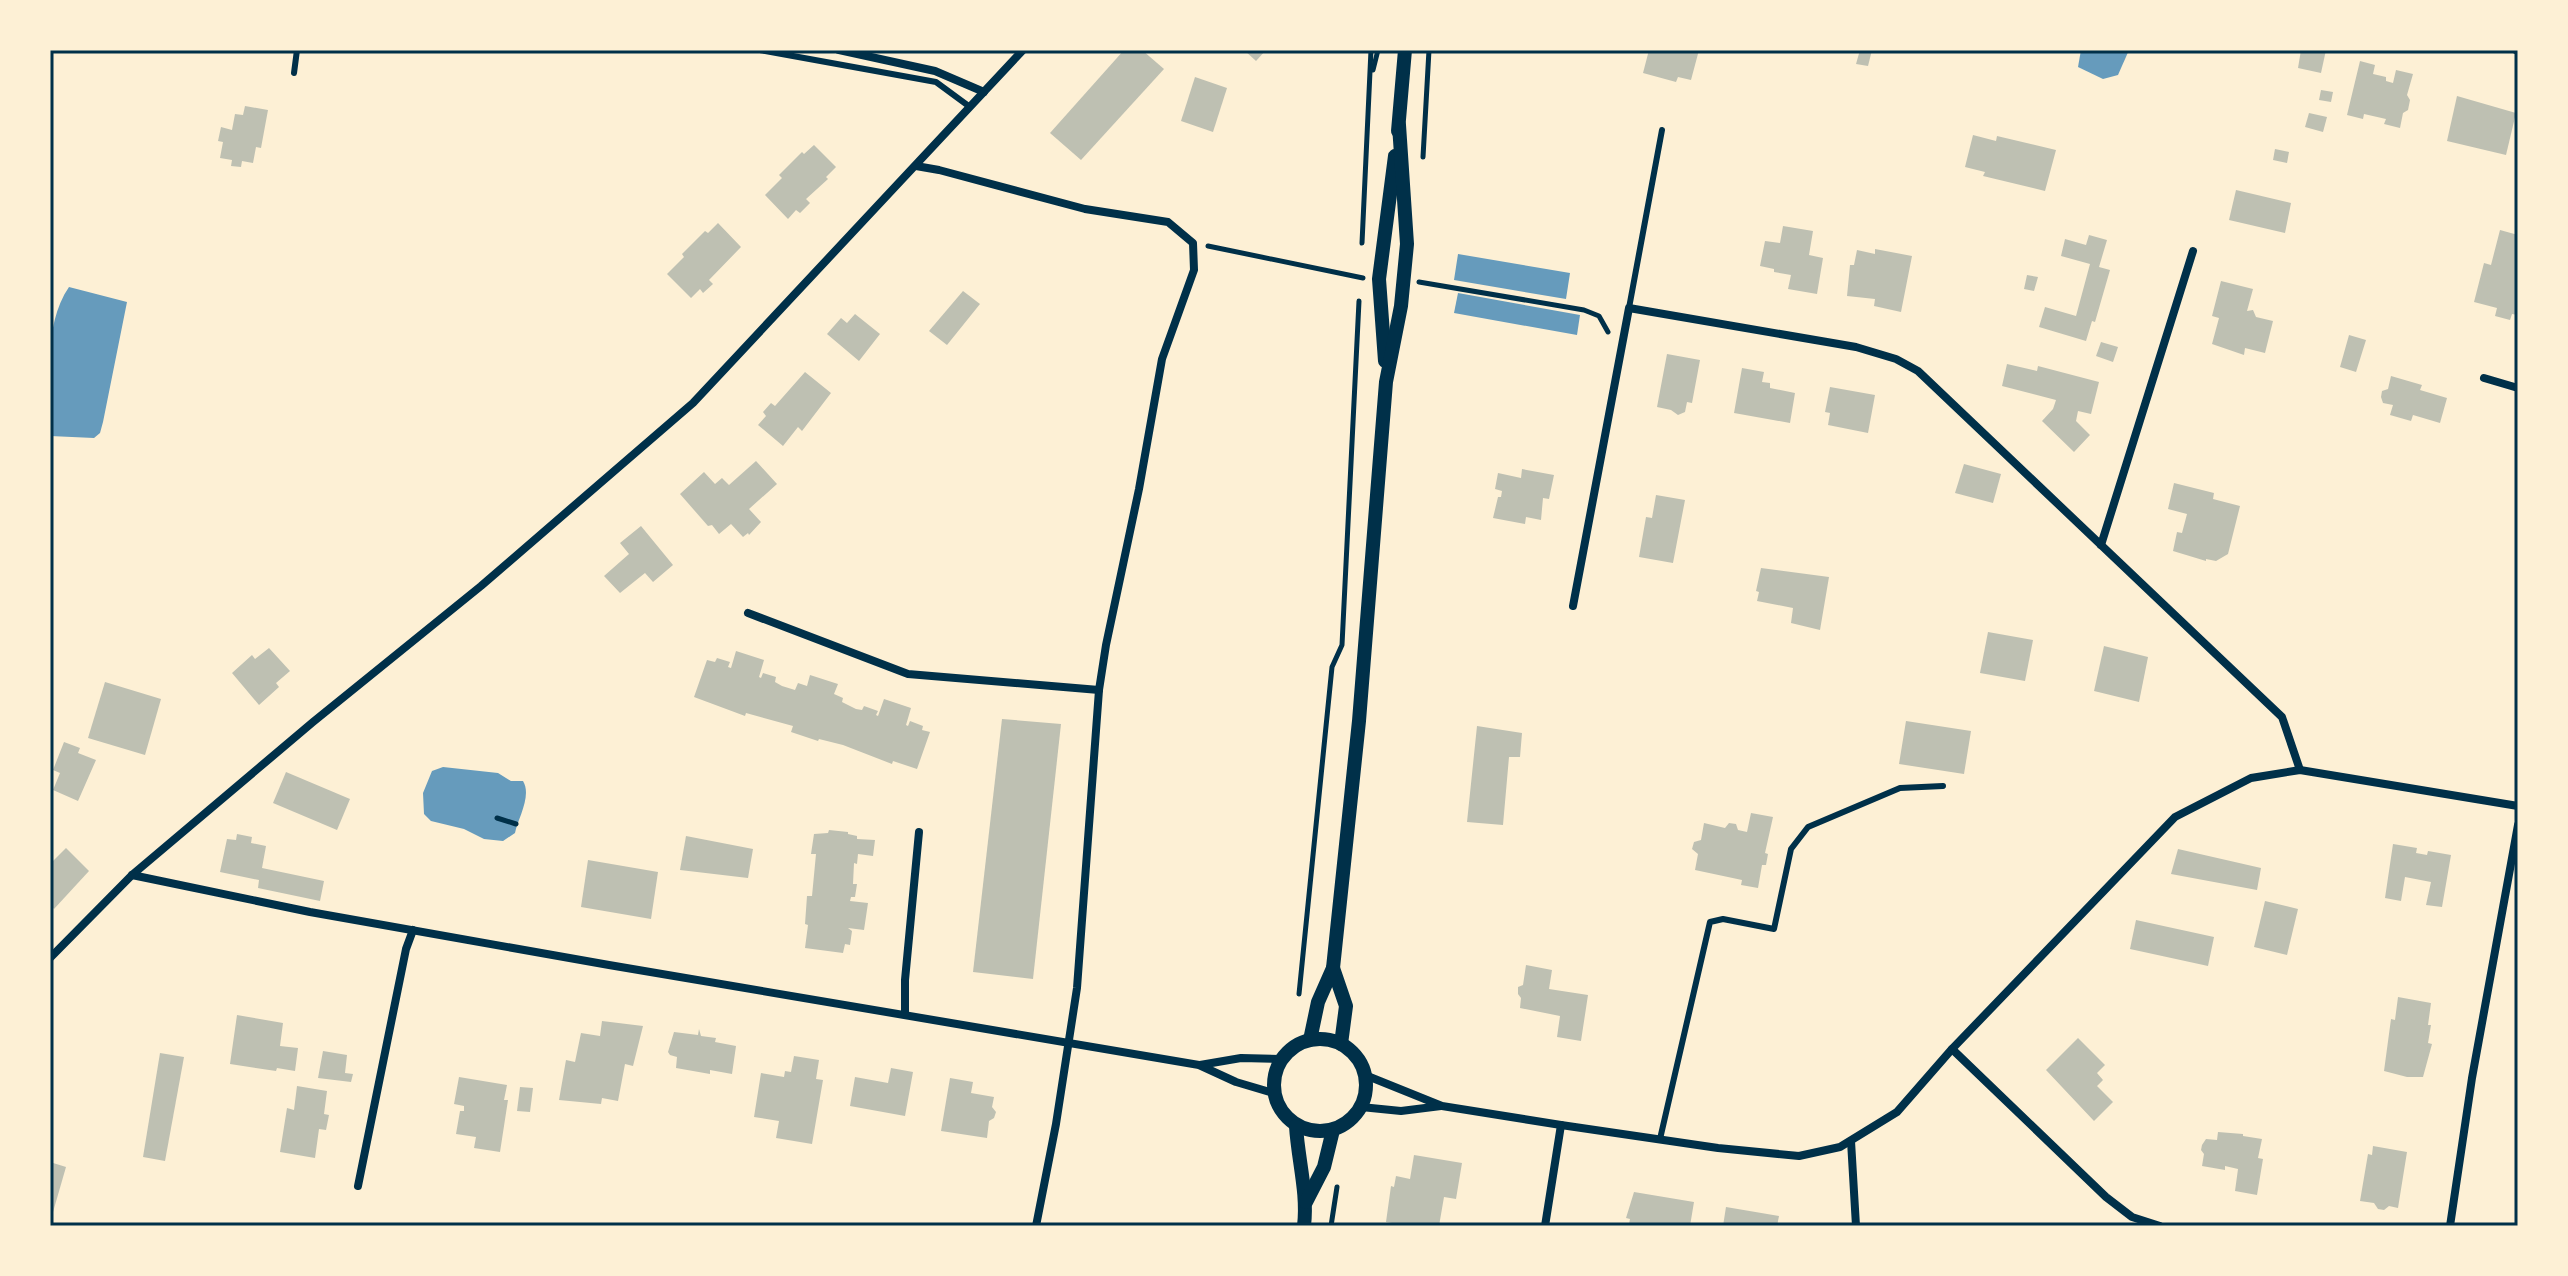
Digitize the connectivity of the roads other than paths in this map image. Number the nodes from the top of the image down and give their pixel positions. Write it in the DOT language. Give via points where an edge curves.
graph roads {
  1 [pos="297,50"];
  2 [pos="760,50"];
  3 [pos="839,50"];
  4 [pos="1023,50"];
  5 [pos="1405,50"];
  6 [pos="294,73"];
  7 [pos="984,92"];
  8 [pos="970,107"];
  9 [pos="1399,125"];
  10 [pos="1662,130"];
  11 [pos="916,166"];
  12 [pos="2193,251"];
  13 [pos="1629,308"];
  14 [pos="2484,378"];
  15 [pos="1386,382"];
  16 [pos="2518,388"];
  17 [pos="2101,545"];
  18 [pos="1573,606"];
  19 [pos="748,613"];
  20 [pos="1099,690"];
  21 [pos="2300,770"];
  22 [pos="1943,786"];
  23 [pos="2518,806"];
  24 [pos="2518,825"];
  25 [pos="919,832"];
  26 [pos="132,875"];
  27 [pos="413,930"];
  28 [pos="50,958"];
  29 [pos="1333,968"];
  30 [pos="905,1014"];
  31 [pos="1310,1040"];
  32 [pos="1067,1044"];
  33 [pos="1341,1044"];
  34 [pos="1952,1049"];
  35 [pos="1281,1059"];
  36 [pos="1199,1065"];
  37 [pos="1365,1075"];
  38 [pos="1273,1093"];
  39 [pos="1442,1106"];
  40 [pos="1361,1107"];
  41 [pos="1561,1125"];
  42 [pos="1296,1126"];
  43 [pos="1333,1130"];
  44 [pos="1660,1139"];
  45 [pos="1851,1141"];
  46 [pos="358,1186"];
  47 [pos="1306,1202"];
  48 [pos="1036,1226"];
  49 [pos="1304,1226"];
  50 [pos="1545,1226"];
  51 [pos="1856,1226"];
  52 [pos="2160,1226"];
  53 [pos="2450,1226"];
  1 -- 6 [label="lane"];
  2 -- 8 [label="lane" via="936,82"];
  3 -- 7 [label="street" via="935,71"];
  4 -- 7 [label="street"];
  5 -- 9 [label="street"];
  7 -- 8 [label="street"];
  8 -- 11 [label="street"];
  9 -- 15 [label="street" via="1379,279"];
  9 -- 15 [label="street" via="1407,244"];
  10 -- 13 [label="lane"];
  11 -- 20 [label="street" via="1085,209 1168,222 1193,243 1194,270 1162,359"];
  11 -- 26 [label="street" via="693,403"];
  12 -- 17 [label="street"];
  13 -- 17 [label="street" via="1856,347 1896,359 1918,371"];
  13 -- 18 [label="street"];
  14 -- 16 [label="street"];
  15 -- 29 [label="street"];
  17 -- 21 [label="street" via="2282,717"];
  19 -- 20 [label="street" via="908,674"];
  20 -- 32 [label="street" via="1077,988"];
  21 -- 23 [label="street"];
  21 -- 34 [label="street" via="2251,778 2175,817"];
  22 -- 44 [label="lane" via="1900,788 1808,827 1791,849 1774,929 1723,919 1710,922"];
  24 -- 53 [label="street"];
  25 -- 30 [label="street"];
  26 -- 27 [label="street"];
  26 -- 28 [label="street"];
  27 -- 30 [label="street"];
  27 -- 46 [label="street"];
  29 -- 31 [label="street"];
  29 -- 33 [label="street" via="1346,1006"];
  30 -- 32 [label="street"];
  31 -- 33 [label="street"];
  31 -- 35 [label="street" via="1298,1043"];
  32 -- 36 [label="street"];
  32 -- 48 [label="street"];
  33 -- 37 [label="street"];
  34 -- 45 [label="street" via="1897,1112"];
  34 -- 52 [label="street" via="2106,1197 2133,1217"];
  35 -- 36 [label="street"];
  35 -- 38 [label="street"];
  36 -- 38 [label="street"];
  37 -- 39 [label="street"];
  37 -- 40 [label="street"];
  38 -- 42 [label="street"];
  39 -- 40 [label="street" via="1401,1111"];
  39 -- 41 [label="street"];
  40 -- 43 [label="street"];
  41 -- 44 [label="street"];
  41 -- 50 [label="street"];
  42 -- 43 [label="street" via="1314,1132"];
  42 -- 47 [label="street"];
  43 -- 47 [label="street" via="1324,1167"];
  44 -- 45 [label="street" via="1799,1156"];
  45 -- 51 [label="street"];
  47 -- 49 [label="street"];
}
